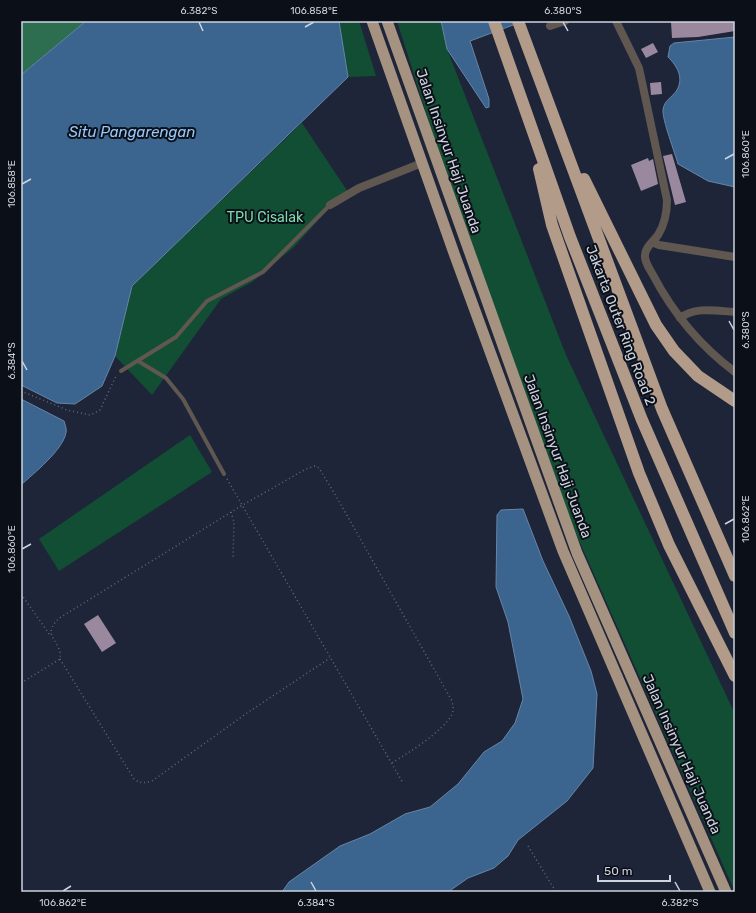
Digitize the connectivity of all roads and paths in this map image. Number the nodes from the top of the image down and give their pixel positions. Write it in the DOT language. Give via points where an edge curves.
graph roads {
  1 [pos="372,21"];
  2 [pos="386,21"];
  3 [pos="494,21"];
  4 [pos="518,21"];
  5 [pos="565,21"];
  6 [pos="616,21"];
  7 [pos="550,26"];
  8 [pos="525,112"];
  9 [pos="555,118"];
  10 [pos="422,163"];
  11 [pos="330,205"];
  12 [pos="652,242"];
  13 [pos="468,250"];
  14 [pos="455,256"];
  15 [pos="735,257"];
  16 [pos="735,312"];
  17 [pos="680,318"];
  18 [pos="138,361"];
  19 [pos="121,371"];
  20 [pos="735,372"];
  21 [pos="21,391"];
  22 [pos="735,401"];
  23 [pos="224,474"];
  24 [pos="241,506"];
  25 [pos="231,512"];
  26 [pos="233,559"];
  27 [pos="735,576"];
  28 [pos="21,594"];
  29 [pos="735,633"];
  30 [pos="51,636"];
  31 [pos="330,658"];
  32 [pos="60,659"];
  33 [pos="735,676"];
  34 [pos="21,683"];
  35 [pos="392,763"];
  36 [pos="403,783"];
  37 [pos="528,846"];
  38 [pos="556,892"];
  39 [pos="710,892"];
  40 [pos="726,892"];
  1 -- 10 [label="highway, Jalan Insinyur Haji Juanda"];
  2 -- 13 [label="highway, Jalan Insinyur Haji Juanda"];
  3 -- 8 [label="highway, Jakarta Outer Ring Road 2"];
  4 -- 9 [label="highway, Jakarta Outer Ring Road 2"];
  5 -- 7 [label="street"];
  6 -- 12 [label="street" via="639,68 666,194 666,215 660,231"];
  8 -- 29 [label="highway, Jakarta Outer Ring Road 2" via="570,237 642,420"];
  8 -- 33 [label="highway" via="552,225 639,473 669,545"];
  9 -- 22 [label="highway" via="656,325 674,351 698,376"];
  9 -- 27 [label="highway, Jakarta Outer Ring Road 2" via="662,409"];
  10 -- 11 [label="street" via="358,188"];
  10 -- 14 [label="highway, Jalan Insinyur Haji Juanda"];
  11 -- 18 [label="lane" via="264,272 207,301 176,337"];
  12 -- 15 [label="street"];
  12 -- 17 [label="street" via="646,251 645,260"];
  13 -- 14 [label="highway"];
  13 -- 40 [label="highway, Jalan Insinyur Haji Juanda" via="577,553"];
  14 -- 39 [label="highway, Jalan Insinyur Haji Juanda" via="563,551"];
  16 -- 17 [label="street" via="696,310"];
  17 -- 20 [label="street" via="700,341"];
  18 -- 19 [label="lane"];
  18 -- 23 [label="lane" via="166,378 183,399"];
  19 -- 21 [label="path" via="115,377 100,410 90,415 67,410"];
  23 -- 24 [label="path"];
  24 -- 25 [label="path"];
  24 -- 31 [label="path"];
  24 -- 35 [label="path" via="312,466 319,468 336,496 452,701 453,713 448,720 421,744"];
  25 -- 26 [label="path" via="234,522"];
  25 -- 30 [label="path" via="61,616 52,626"];
  28 -- 30 [label="path"];
  30 -- 32 [label="path" via="59,650"];
  31 -- 32 [label="path" via="144,783 134,779"];
  31 -- 35 [label="path"];
  32 -- 34 [label="path"];
  35 -- 36 [label="path"];
  37 -- 38 [label="path"];
}
